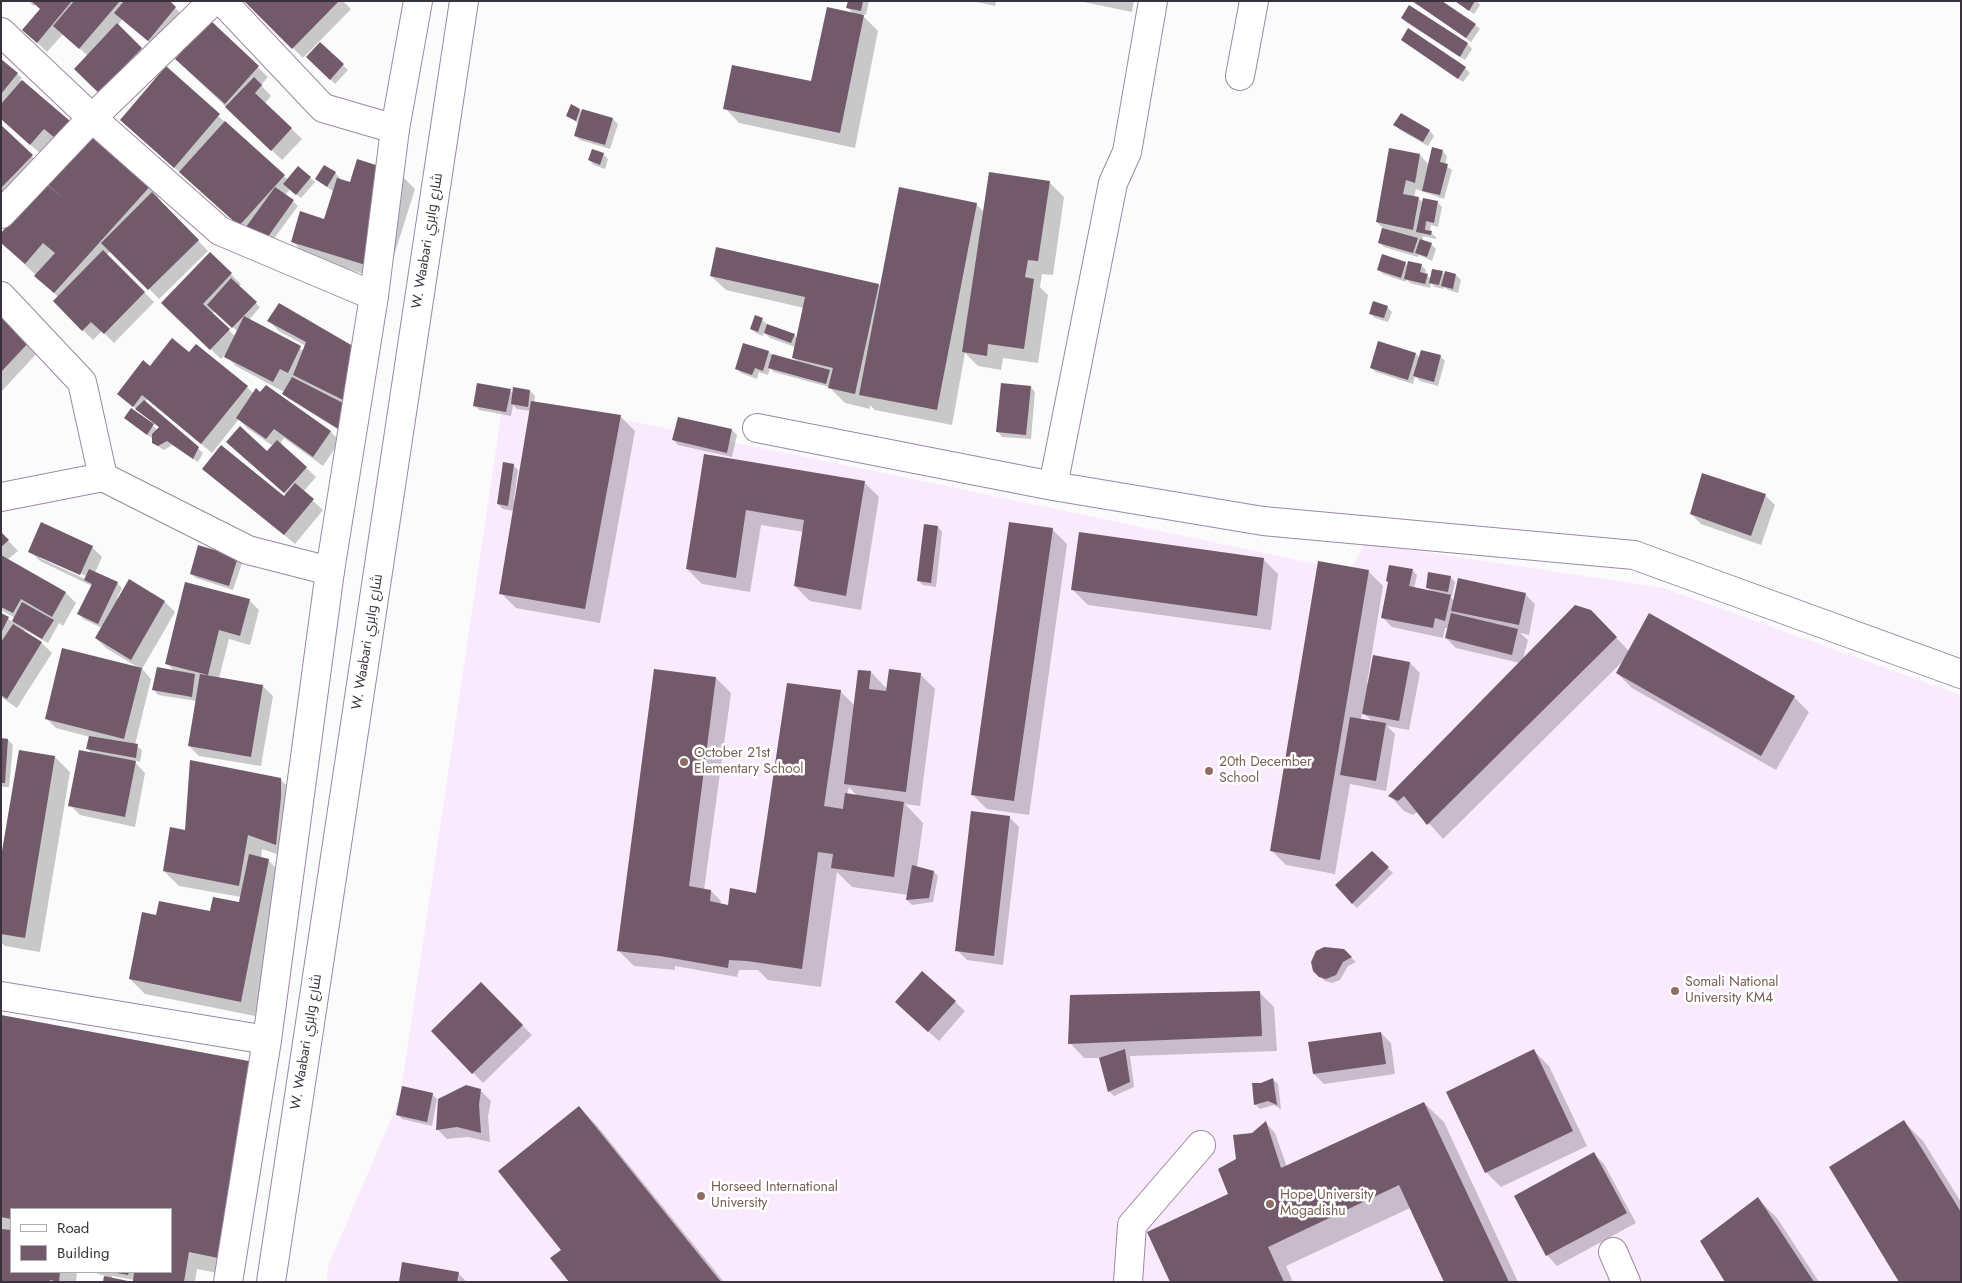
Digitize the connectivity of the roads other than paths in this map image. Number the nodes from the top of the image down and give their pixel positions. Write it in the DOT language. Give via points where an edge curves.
graph roads {
  1 [pos="213,1"];
  2 [pos="222,1"];
  3 [pos="418,1"];
  4 [pos="464,1"];
  5 [pos="1153,1"];
  6 [pos="1254,1"];
  7 [pos="1,32"];
  8 [pos="1240,76"];
  9 [pos="92,118"];
  10 [pos="395,129"];
  11 [pos="1,214"];
  12 [pos="1,296"];
  13 [pos="374,296"];
  14 [pos="756,428"];
  15 [pos="103,477"];
  16 [pos="1053,486"];
  17 [pos="1,497"];
  18 [pos="330,571"];
  19 [pos="1961,674"];
  20 [pos="1,996"];
  21 [pos="267,1040"];
  22 [pos="1201,1144"];
  23 [pos="1613,1252"];
  24 [pos="228,1282"];
  25 [pos="271,1282"];
  26 [pos="1128,1282"];
  27 [pos="1626,1282"];
  1 -- 9 [label="main road"];
  2 -- 10 [label="main road" via="324,108"];
  3 -- 10 [label="main road"];
  4 -- 25 [label="main road, W. Waabari شارع وابري"];
  5 -- 16 [label="main road" via="1127,152 1113,183"];
  6 -- 8 [label="main road"];
  7 -- 9 [label="main road"];
  9 -- 11 [label="main road"];
  9 -- 13 [label="main road" via="220,231"];
  10 -- 13 [label="main road"];
  12 -- 15 [label="main road" via="82,382"];
  13 -- 18 [label="main road"];
  14 -- 16 [label="main road"];
  15 -- 17 [label="main road"];
  15 -- 18 [label="main road" via="248,550"];
  16 -- 19 [label="main road" via="1263,521 1634,555"];
  18 -- 21 [label="main road"];
  20 -- 21 [label="main road"];
  21 -- 24 [label="main road"];
  22 -- 26 [label="main road" via="1132,1225"];
  23 -- 27 [label="main road"];
}
